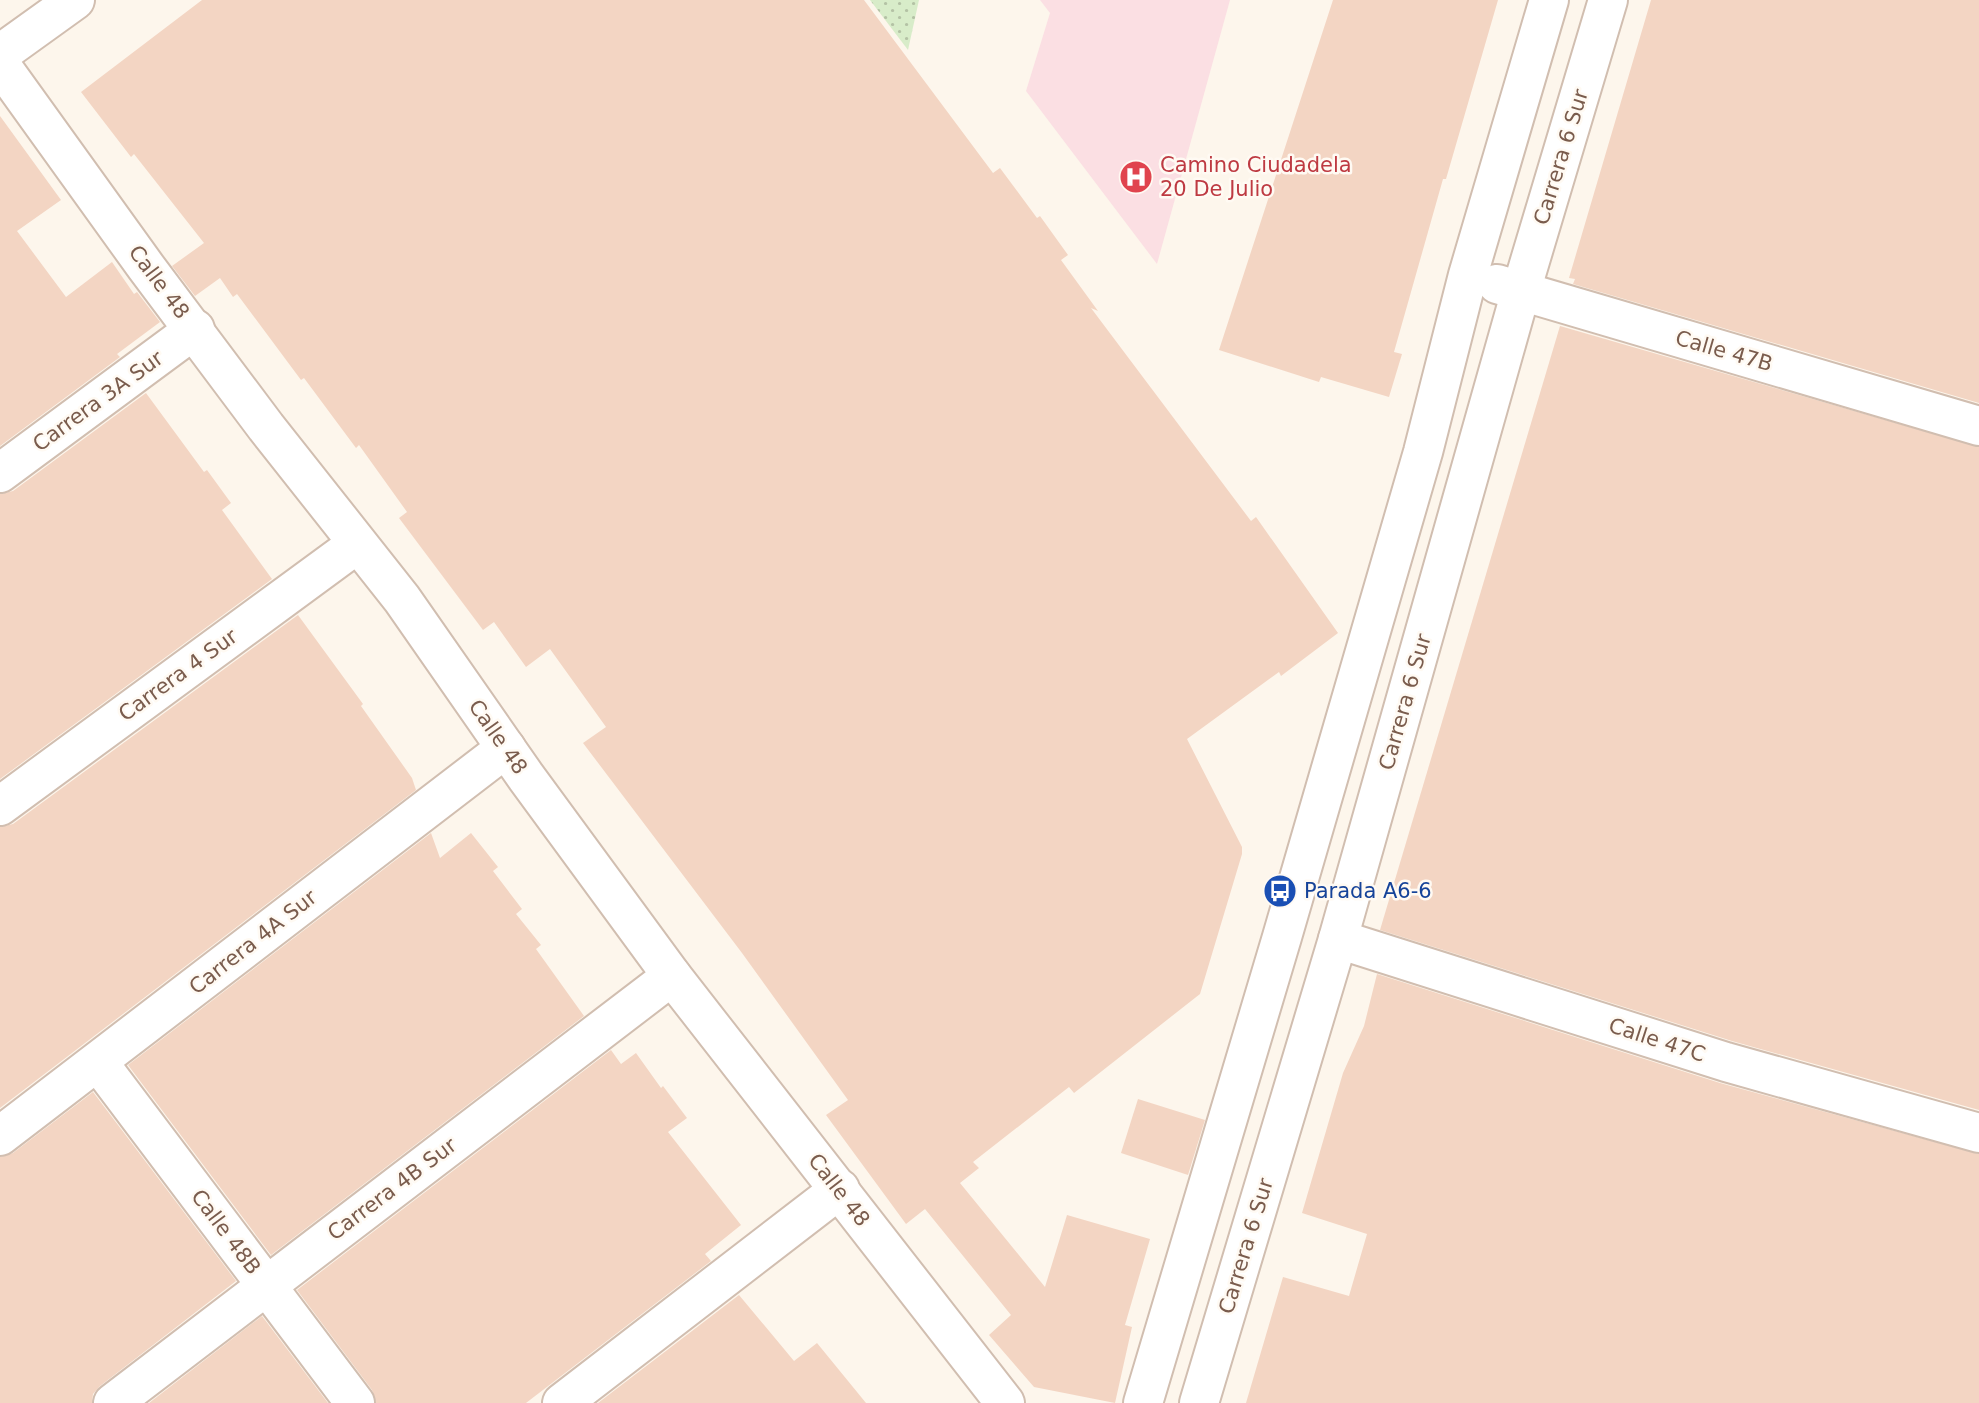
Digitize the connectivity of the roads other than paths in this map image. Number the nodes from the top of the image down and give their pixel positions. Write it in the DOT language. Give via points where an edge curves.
graph roads {
  1 [pos="75,0"];
  2 [pos="1549,0"];
  3 [pos="1608,0"];
  4 [pos="0,54"];
  5 [pos="0,64"];
  6 [pos="1468,275"];
  7 [pos="1521,291"];
  8 [pos="195,329"];
  9 [pos="1979,426"];
  10 [pos="0,473"];
  11 [pos="357,544"];
  12 [pos="506,748"];
  13 [pos="0,806"];
  14 [pos="1338,939"];
  15 [pos="672,975"];
  16 [pos="98,1062"];
  17 [pos="1979,1133"];
  18 [pos="0,1136"];
  19 [pos="840,1189"];
  20 [pos="266,1285"];
  21 [pos="113,1403"];
  22 [pos="355,1403"];
  23 [pos="562,1403"];
  24 [pos="1005,1403"];
  25 [pos="1143,1403"];
  26 [pos="1199,1403"];
  1 -- 4 [label="street"];
  2 -- 6 [label="street"];
  3 -- 7 [label="street, Carrera 6 Sur"];
  5 -- 8 [label="street, Calle 48"];
  6 -- 7 [label="street, Calle 47B"];
  6 -- 25 [label="street" via="1423,452"];
  7 -- 9 [label="street, Calle 47B"];
  7 -- 14 [label="street, Carrera 6 Sur"];
  8 -- 10 [label="street, Carrera 3A Sur"];
  8 -- 11 [label="street, Calle 48"];
  11 -- 12 [label="street, Calle 48" via="402,599"];
  11 -- 13 [label="street, Carrera 4 Sur"];
  12 -- 15 [label="street, Calle 48"];
  12 -- 16 [label="street, Carrera 4A Sur"];
  14 -- 17 [label="street, Calle 47C" via="1726,1062"];
  14 -- 26 [label="street, Carrera 6 Sur"];
  15 -- 19 [label="street, Calle 48"];
  15 -- 20 [label="street, Carrera 4B Sur"];
  16 -- 18 [label="street, Carrera 4A Sur"];
  16 -- 20 [label="street, Calle 48B"];
  19 -- 23 [label="street"];
  19 -- 24 [label="street, Calle 48"];
  20 -- 21 [label="street, Carrera 4B Sur"];
  20 -- 22 [label="street, Calle 48B"];
}
